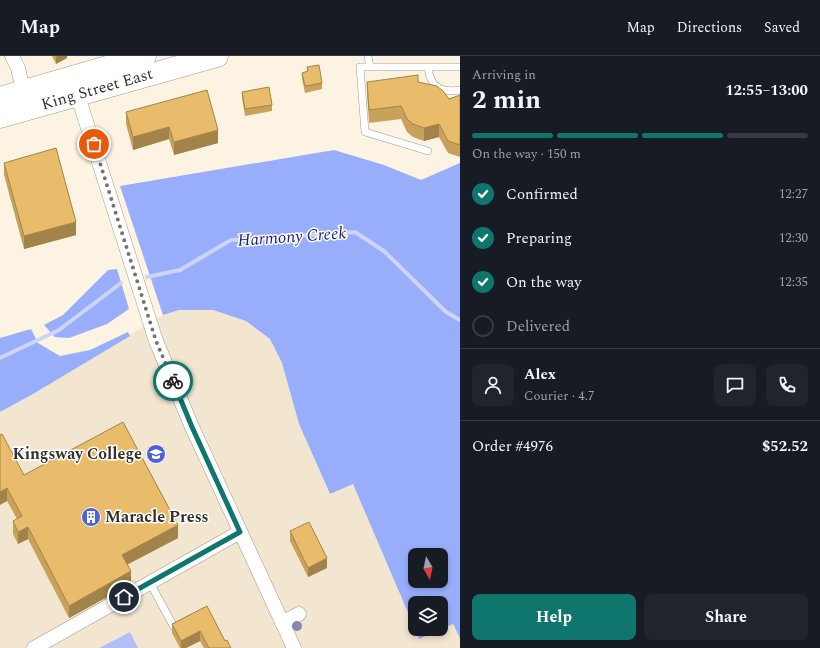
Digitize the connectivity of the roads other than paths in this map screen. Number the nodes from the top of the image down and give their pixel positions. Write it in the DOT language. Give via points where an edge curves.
graph roads {
  1 [pos="12,56"];
  2 [pos="145,56"];
  3 [pos="217,56"];
  4 [pos="368,56"];
  5 [pos="370,67"];
  6 [pos="428,67"];
  7 [pos="460,67"];
  8 [pos="75,86"];
  9 [pos="460,90"];
  10 [pos="0,98"];
  11 [pos="25,100"];
  12 [pos="0,117"];
  13 [pos="428,151"];
  14 [pos="240,532"];
  15 [pos="150,583"];
  16 [pos="299,614"];
  17 [pos="282,623"];
  18 [pos="174,627"];
  19 [pos="34,648"];
  20 [pos="294,648"];
  1 -- 11 [label="street" via="18,68"];
  2 -- 8 [label="main road, King Street East"];
  3 -- 8 [label="main road, King Street East"];
  4 -- 5 [label="lane"];
  5 -- 6 [label="lane"];
  5 -- 13 [label="lane" via="360,67 365,132"];
  6 -- 7 [label="lane"];
  6 -- 9 [label="lane" via="432,84 452,91"];
  8 -- 11 [label="main road, King Street East"];
  8 -- 14 [label="street" via="156,341"];
  10 -- 11 [label="main road, King Street East"];
  11 -- 12 [label="main road, King Street East"];
  14 -- 15 [label="street"];
  14 -- 17 [label="street"];
  15 -- 18 [label="lane"];
  15 -- 19 [label="street"];
  16 -- 17 [label="street"];
  17 -- 20 [label="street"];
}
